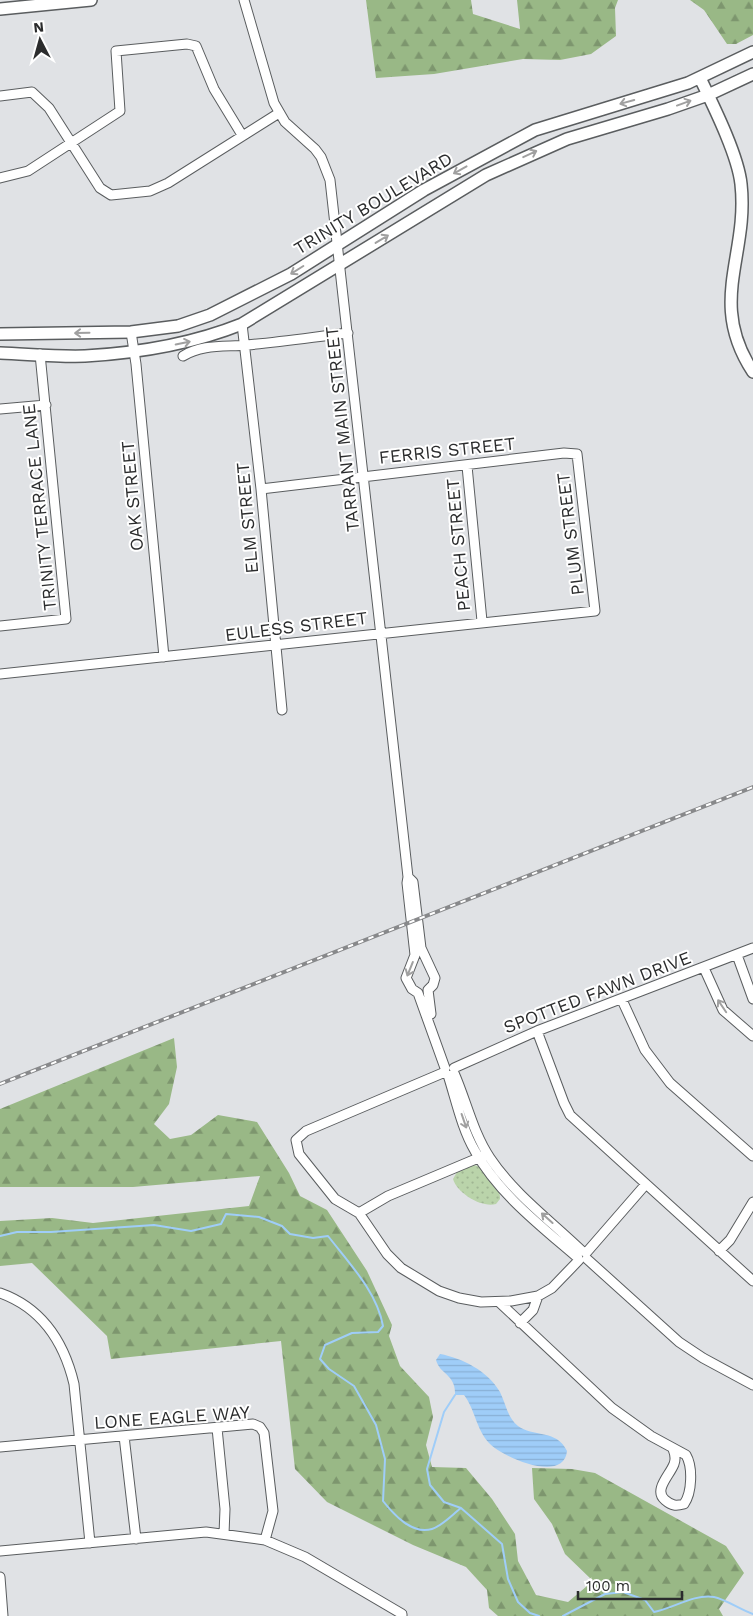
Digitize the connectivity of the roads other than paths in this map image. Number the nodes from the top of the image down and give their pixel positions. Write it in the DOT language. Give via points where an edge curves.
graph roads {
  1 [pos="91,0"];
  2 [pos="244,0"];
  3 [pos="78,1"];
  4 [pos="0,9"];
  5 [pos="753,52"];
  6 [pos="753,74"];
  7 [pos="700,78"];
  8 [pos="708,95"];
  9 [pos="0,96"];
  10 [pos="279,113"];
  11 [pos="242,135"];
  12 [pos="71,143"];
  13 [pos="0,178"];
  14 [pos="338,244"];
  15 [pos="340,264"];
  16 [pos="242,324"];
  17 [pos="131,332"];
  18 [pos="348,333"];
  19 [pos="0,334"];
  20 [pos="246,345"];
  21 [pos="135,350"];
  22 [pos="0,353"];
  23 [pos="40,354"];
  24 [pos="182,356"];
  25 [pos="753,372"];
  26 [pos="46,405"];
  27 [pos="0,409"];
  28 [pos="577,454"];
  29 [pos="467,466"];
  30 [pos="363,476"];
  31 [pos="261,489"];
  32 [pos="595,611"];
  33 [pos="482,621"];
  34 [pos="0,626"];
  35 [pos="380,633"];
  36 [pos="275,646"];
  37 [pos="164,658"];
  38 [pos="0,674"];
  39 [pos="282,710"];
  40 [pos="414,921"];
  41 [pos="753,948"];
  42 [pos="737,955"];
  43 [pos="704,968"];
  44 [pos="428,990"];
  45 [pos="418,993"];
  46 [pos="753,999"];
  47 [pos="622,1000"];
  48 [pos="537,1031"];
  49 [pos="753,1036"];
  50 [pos="449,1070"];
  51 [pos="483,1156"];
  52 [pos="753,1156"];
  53 [pos="646,1184"];
  54 [pos="753,1202"];
  55 [pos="359,1214"];
  56 [pos="719,1251"];
  57 [pos="582,1256"];
  58 [pos="753,1281"];
  59 [pos="0,1293"];
  60 [pos="538,1296"];
  61 [pos="499,1302"];
  62 [pos="520,1323"];
  63 [pos="753,1385"];
  64 [pos="217,1428"];
  65 [pos="124,1436"];
  66 [pos="79,1440"];
  67 [pos="0,1447"];
  68 [pos="673,1449"];
  69 [pos="224,1534"];
  70 [pos="136,1539"];
  71 [pos="265,1540"];
  72 [pos="90,1543"];
  73 [pos="0,1552"];
  74 [pos="0,1576"];
  75 [pos="4,1616"];
  76 [pos="402,1616"];
  1 -- 3 [label="main road"];
  2 -- 10 [label="street, TARRANT MAIN STREET" via="268,88"];
  3 -- 4 [label="main road"];
  5 -- 7 [label="main road, TRINITY BOULEVARD"];
  6 -- 8 [label="main road, TRINITY BOULEVARD"];
  7 -- 8 [label="main road"];
  7 -- 14 [label="main road, TRINITY BOULEVARD, one-way" via="535,130 424,190"];
  15 -- 8 [label="main road, TRINITY BOULEVARD, one-way" via="486,175 540,150"];
  8 -- 25 [label="main road" via="732,150 741,182 741,230 729,305 735,333"];
  9 -- 12 [label="street" via="32,92 49,108"];
  10 -- 11 [label="street"];
  10 -- 14 [label="street, TARRANT MAIN STREET" via="321,157 330,180"];
  11 -- 12 [label="street" via="168,183 150,191 111,195 100,188"];
  11 -- 12 [label="street" via="214,90 201,53 196,46 187,44 116,51 120,111"];
  12 -- 13 [label="street" via="28,171"];
  14 -- 15 [label="street, TARRANT MAIN STREET"];
  14 -- 17 [label="main road, TRINITY BOULEVARD, one-way" via="291,274 210,315 178,326"];
  15 -- 16 [label="main road, TRINITY BOULEVARD"];
  15 -- 18 [label="street, TARRANT MAIN STREET"];
  16 -- 20 [label="street, ELM STREET"];
  21 -- 16 [label="main road, TRINITY BOULEVARD, one-way" via="181,344"];
  17 -- 19 [label="main road, TRINITY BOULEVARD, one-way"];
  17 -- 21 [label="street, OAK STREET"];
  18 -- 20 [label="street"];
  18 -- 30 [label="street, TARRANT MAIN STREET"];
  20 -- 24 [label="street" via="199,349"];
  20 -- 31 [label="street, ELM STREET"];
  21 -- 23 [label="main road, TRINITY BOULEVARD" via="84,356"];
  21 -- 37 [label="street, OAK STREET"];
  22 -- 23 [label="main road, TRINITY BOULEVARD"];
  23 -- 26 [label="street, TRINITY TERRACE LANE"];
  26 -- 27 [label="street"];
  26 -- 34 [label="street, TRINITY TERRACE LANE" via="66,619"];
  28 -- 29 [label="street, FERRIS STREET"];
  28 -- 32 [label="street, PLUM STREET"];
  29 -- 30 [label="street, FERRIS STREET"];
  29 -- 33 [label="street, PEACH STREET"];
  30 -- 31 [label="street, FERRIS STREET"];
  30 -- 35 [label="street, TARRANT MAIN STREET"];
  31 -- 36 [label="street, ELM STREET"];
  32 -- 33 [label="street, EULESS STREET"];
  33 -- 35 [label="street, EULESS STREET"];
  35 -- 36 [label="street, EULESS STREET"];
  35 -- 40 [label="street, TARRANT MAIN STREET" via="408,877 413,882"];
  36 -- 37 [label="street, EULESS STREET"];
  36 -- 39 [label="street, ELM STREET"];
  37 -- 38 [label="street, EULESS STREET"];
  40 -- 44 [label="street" via="423,955 435,978"];
  40 -- 45 [label="street, one-way" via="415,955 406,978"];
  41 -- 42 [label="street, SPOTTED FAWN DRIVE"];
  42 -- 43 [label="street, SPOTTED FAWN DRIVE"];
  42 -- 46 [label="street"];
  43 -- 47 [label="street, SPOTTED FAWN DRIVE"];
  49 -- 43 [label="street, one-way" via="724,1010"];
  44 -- 45 [label="street"];
  44 -- 50 [label="street" via="430,1009"];
  45 -- 50 [label="street"];
  47 -- 48 [label="street, SPOTTED FAWN DRIVE"];
  47 -- 52 [label="street" via="645,1050 670,1083"];
  48 -- 50 [label="street, SPOTTED FAWN DRIVE"];
  48 -- 53 [label="street" via="570,1115"];
  50 -- 51 [label="street" via="469,1138"];
  50 -- 55 [label="street, SPOTTED FAWN DRIVE" via="299,1136 296,1144 299,1154 323,1187"];
  51 -- 55 [label="street" via="388,1196"];
  51 -- 57 [label="street" via="488,1172 503,1189"];
  53 -- 56 [label="street"];
  53 -- 57 [label="street"];
  54 -- 56 [label="street" via="730,1240"];
  55 -- 61 [label="street" via="387,1254 414,1277 459,1298"];
  56 -- 58 [label="street"];
  57 -- 60 [label="street" via="552,1288"];
  57 -- 63 [label="street" via="679,1342"];
  59 -- 66 [label="street" via="30,1308 62,1349 74,1384"];
  60 -- 61 [label="street"];
  60 -- 62 [label="street" via="533,1310"];
  61 -- 62 [label="street"];
  62 -- 68 [label="street" via="612,1408"];
  64 -- 65 [label="street, LONE EAGLE WAY"];
  64 -- 69 [label="street" via="225,1509"];
  64 -- 71 [label="street, LONE EAGLE WAY" via="253,1424 264,1433 274,1511"];
  65 -- 66 [label="street, LONE EAGLE WAY"];
  65 -- 70 [label="street"];
  66 -- 67 [label="street, LONE EAGLE WAY"];
  66 -- 72 [label="street"];
  68 -- 68 [label="street" via="686,1455 689,1464 690,1492 684,1504 678,1505 663,1499 661,1493 674,1464"];
  69 -- 70 [label="street" via="206,1532"];
  69 -- 71 [label="street"];
  70 -- 72 [label="street"];
  71 -- 76 [label="street" via="305,1557"];
  72 -- 73 [label="street"];
  74 -- 75 [label="street"];
}
